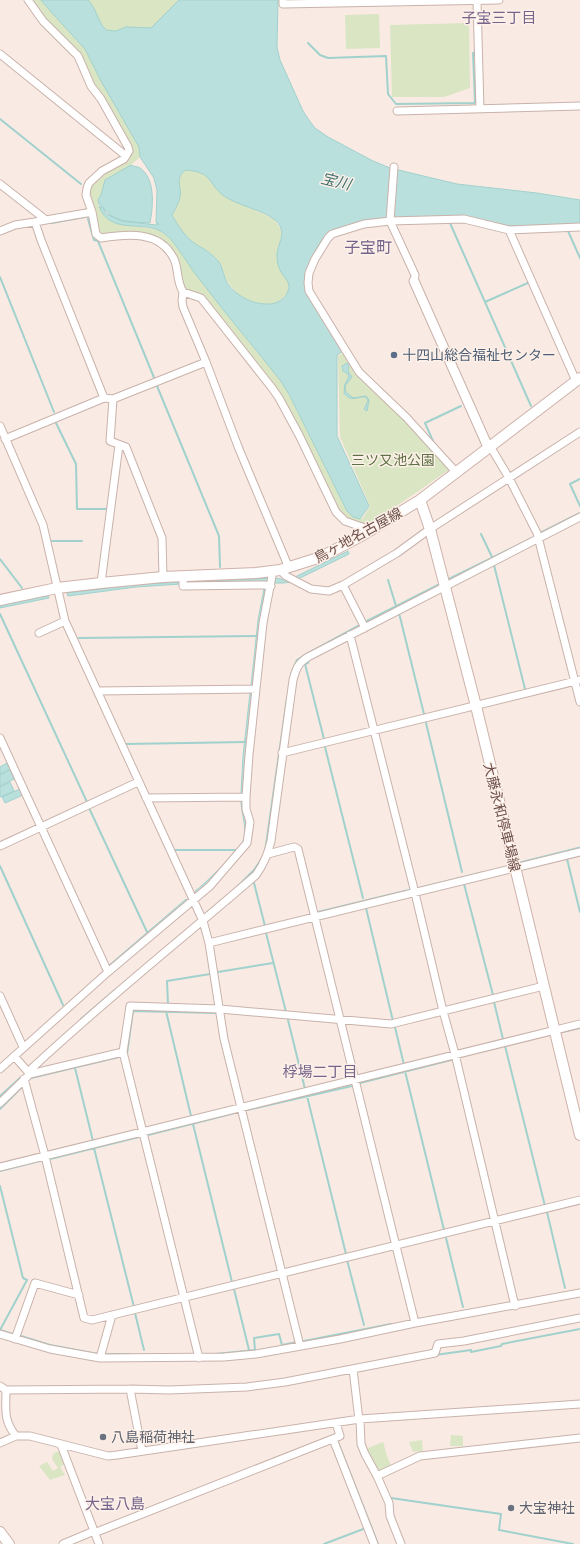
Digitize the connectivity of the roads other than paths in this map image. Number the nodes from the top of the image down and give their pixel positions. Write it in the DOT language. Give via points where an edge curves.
graph roads {
  1 [pos="28,0"];
  2 [pos="283,0"];
  3 [pos="499,0"];
  4 [pos="385,1"];
  5 [pos="477,1"];
  6 [pos="0,54"];
  7 [pos="580,106"];
  8 [pos="480,109"];
  9 [pos="397,111"];
  10 [pos="126,156"];
  11 [pos="394,167"];
  12 [pos="0,184"];
  13 [pos="92,212"];
  14 [pos="46,220"];
  15 [pos="390,221"];
  16 [pos="35,222"];
  17 [pos="580,227"];
  18 [pos="509,230"];
  19 [pos="0,231"];
  20 [pos="414,281"];
  21 [pos="183,292"];
  22 [pos="206,362"];
  23 [pos="578,379"];
  24 [pos="104,398"];
  25 [pos="113,399"];
  26 [pos="0,426"];
  27 [pos="580,432"];
  28 [pos="5,438"];
  29 [pos="118,445"];
  30 [pos="489,446"];
  31 [pos="456,472"];
  32 [pos="510,478"];
  33 [pos="420,500"];
  34 [pos="580,517"];
  35 [pos="430,529"];
  36 [pos="370,530"];
  37 [pos="539,538"];
  38 [pos="280,572"];
  39 [pos="163,577"];
  40 [pos="183,580"];
  41 [pos="100,583"];
  42 [pos="271,585"];
  43 [pos="343,585"];
  44 [pos="445,586"];
  45 [pos="57,588"];
  46 [pos="0,600"];
  47 [pos="65,621"];
  48 [pos="365,628"];
  49 [pos="39,633"];
  50 [pos="350,635"];
  51 [pos="577,680"];
  52 [pos="256,689"];
  53 [pos="98,691"];
  54 [pos="580,702"];
  55 [pos="476,706"];
  56 [pos="374,731"];
  57 [pos="0,738"];
  58 [pos="282,753"];
  59 [pos="138,782"];
  60 [pos="246,797"];
  61 [pos="146,798"];
  62 [pos="41,827"];
  63 [pos="0,846"];
  64 [pos="580,852"];
  65 [pos="268,854"];
  66 [pos="514,868"];
  67 [pos="415,893"];
  68 [pos="192,901"];
  69 [pos="315,917"];
  70 [pos="203,921"];
  71 [pos="209,943"];
  72 [pos="108,972"];
  73 [pos="544,986"];
  74 [pos="0,996"];
  75 [pos="220,1009"];
  76 [pos="443,1011"];
  77 [pos="340,1020"];
  78 [pos="580,1024"];
  79 [pos="554,1031"];
  80 [pos="23,1047"];
  81 [pos="123,1052"];
  82 [pos="455,1054"];
  83 [pos="14,1056"];
  84 [pos="0,1069"];
  85 [pos="27,1075"];
  86 [pos="355,1080"];
  87 [pos="0,1103"];
  88 [pos="242,1108"];
  89 [pos="143,1132"];
  90 [pos="580,1135"];
  91 [pos="45,1156"];
  92 [pos="0,1167"];
  93 [pos="580,1200"];
  94 [pos="494,1221"];
  95 [pos="396,1245"];
  96 [pos="282,1273"];
  97 [pos="580,1293"];
  98 [pos="78,1295"];
  99 [pos="183,1298"];
  100 [pos="515,1306"];
  101 [pos="112,1314"];
  102 [pos="580,1318"];
  103 [pos="415,1324"];
  104 [pos="0,1334"];
  105 [pos="14,1339"];
  106 [pos="300,1346"];
  107 [pos="100,1358"];
  108 [pos="199,1358"];
  109 [pos="353,1369"];
  110 [pos="3,1388"];
  111 [pos="130,1389"];
  112 [pos="580,1404"];
  113 [pos="360,1420"];
  114 [pos="336,1423"];
  115 [pos="16,1436"];
  116 [pos="580,1438"];
  117 [pos="333,1439"];
  118 [pos="0,1443"];
  119 [pos="61,1445"];
  120 [pos="142,1451"];
  121 [pos="377,1476"];
  122 [pos="0,1532"];
  123 [pos="94,1532"];
  124 [pos="9,1544"];
  125 [pos="63,1544"];
  126 [pos="98,1544"];
  127 [pos="374,1544"];
  128 [pos="401,1544"];
  1 -- 10 [label="street" via="44,21 78,56 91,86 128,147 129,152"];
  2 -- 4 [label="street" via="283,4"];
  3 -- 5 [label="street"];
  4 -- 5 [label="street"];
  5 -- 8 [label="street"];
  6 -- 10 [label="street"];
  7 -- 8 [label="street"];
  8 -- 9 [label="street"];
  10 -- 13 [label="street" via="102,171 89,183 86,195"];
  11 -- 15 [label="street"];
  12 -- 14 [label="street"];
  13 -- 14 [label="street"];
  13 -- 21 [label="street" via="98,237 124,234 157,240 174,259 179,285"];
  14 -- 16 [label="street"];
  15 -- 18 [label="street" via="464,219"];
  15 -- 20 [label="street" via="415,275"];
  15 -- 31 [label="street" via="364,224 332,234 309,273 309,291 359,372 407,418"];
  16 -- 19 [label="street" via="15,225"];
  16 -- 24 [label="street"];
  17 -- 18 [label="street"];
  18 -- 23 [label="street"];
  20 -- 30 [label="street"];
  21 -- 22 [label="street" via="183,307"];
  21 -- 36 [label="street" via="201,298 272,388 299,435 336,512 345,521"];
  22 -- 25 [label="street"];
  22 -- 38 [label="street" via="239,449"];
  23 -- 30 [label="main road, 鳥ヶ地名古屋線"];
  24 -- 25 [label="street"];
  24 -- 28 [label="street"];
  25 -- 29 [label="street" via="110,441"];
  26 -- 28 [label="street"];
  27 -- 32 [label="street"];
  28 -- 45 [label="street" via="43,525"];
  29 -- 39 [label="street" via="126,447 162,538"];
  29 -- 41 [label="street"];
  30 -- 31 [label="main road, 鳥ヶ地名古屋線"];
  30 -- 32 [label="street"];
  31 -- 33 [label="main road, 鳥ヶ地名古屋線"];
  32 -- 35 [label="street"];
  32 -- 37 [label="street"];
  33 -- 35 [label="main road, 大藤永和停車場線"];
  33 -- 36 [label="main road, 鳥ヶ地名古屋線"];
  34 -- 37 [label="street"];
  35 -- 43 [label="street" via="397,553"];
  35 -- 44 [label="main road, 大藤永和停車場線"];
  36 -- 38 [label="main road, 鳥ヶ地名古屋線" via="321,557"];
  37 -- 44 [label="street"];
  37 -- 51 [label="street"];
  38 -- 40 [label="main road, 鳥ヶ地名古屋線"];
  38 -- 42 [label="street"];
  38 -- 43 [label="street" via="311,589 329,591"];
  39 -- 40 [label="main road, 鳥ヶ地名古屋線"];
  39 -- 41 [label="main road, 鳥ヶ地名古屋線"];
  40 -- 42 [label="street" via="183,586"];
  41 -- 45 [label="main road, 鳥ヶ地名古屋線"];
  42 -- 52 [label="street" via="263,623"];
  43 -- 48 [label="street"];
  44 -- 48 [label="street"];
  44 -- 55 [label="main road, 大藤永和停車場線"];
  45 -- 46 [label="main road, 鳥ヶ地名古屋線"];
  45 -- 47 [label="street"];
  47 -- 49 [label="street"];
  47 -- 53 [label="street"];
  48 -- 50 [label="street"];
  50 -- 56 [label="street"];
  50 -- 58 [label="street" via="298,664"];
  51 -- 54 [label="street"];
  51 -- 55 [label="street"];
  52 -- 53 [label="street"];
  52 -- 60 [label="street"];
  53 -- 59 [label="street"];
  55 -- 56 [label="street"];
  55 -- 66 [label="main road, 大藤永和停車場線"];
  56 -- 58 [label="street"];
  56 -- 67 [label="street"];
  57 -- 62 [label="street"];
  58 -- 65 [label="street"];
  59 -- 61 [label="street"];
  59 -- 62 [label="street"];
  60 -- 61 [label="street"];
  60 -- 68 [label="street" via="250,822 248,843 210,886"];
  61 -- 68 [label="street"];
  62 -- 63 [label="street"];
  62 -- 72 [label="street"];
  64 -- 66 [label="street"];
  65 -- 69 [label="street" via="294,847 298,849"];
  65 -- 70 [label="street" via="256,875"];
  66 -- 67 [label="street"];
  66 -- 73 [label="main road, 大藤永和停車場線"];
  67 -- 69 [label="street"];
  67 -- 76 [label="street"];
  68 -- 70 [label="street"];
  68 -- 72 [label="street"];
  69 -- 71 [label="street"];
  69 -- 77 [label="street"];
  70 -- 71 [label="street"];
  70 -- 85 [label="street" via="105,1002"];
  71 -- 75 [label="street"];
  72 -- 80 [label="street"];
  73 -- 76 [label="street"];
  73 -- 79 [label="main road, 大藤永和停車場線"];
  74 -- 80 [label="street"];
  75 -- 77 [label="street"];
  75 -- 81 [label="street" via="130,1006"];
  75 -- 88 [label="street" via="224,1039"];
  76 -- 77 [label="street" via="391,1024"];
  76 -- 82 [label="street"];
  77 -- 86 [label="street"];
  78 -- 79 [label="street"];
  79 -- 82 [label="street"];
  79 -- 90 [label="main road, 大藤永和停車場線"];
  80 -- 83 [label="street"];
  81 -- 85 [label="street"];
  81 -- 89 [label="street"];
  82 -- 86 [label="street"];
  82 -- 94 [label="street"];
  83 -- 84 [label="street"];
  83 -- 85 [label="street"];
  85 -- 87 [label="street"];
  85 -- 91 [label="street"];
  86 -- 88 [label="street"];
  86 -- 95 [label="street"];
  88 -- 89 [label="street"];
  88 -- 96 [label="street"];
  89 -- 91 [label="street"];
  89 -- 99 [label="street"];
  91 -- 92 [label="street"];
  91 -- 98 [label="street"];
  93 -- 94 [label="street"];
  94 -- 95 [label="street"];
  94 -- 100 [label="street"];
  95 -- 96 [label="street"];
  95 -- 103 [label="street"];
  96 -- 99 [label="street"];
  96 -- 106 [label="street"];
  97 -- 100 [label="street"];
  98 -- 101 [label="street" via="84,1318 92,1320"];
  98 -- 105 [label="street" via="35,1283"];
  99 -- 101 [label="street"];
  99 -- 108 [label="street"];
  100 -- 103 [label="street"];
  101 -- 107 [label="street"];
  102 -- 109 [label="street" via="438,1344 435,1353"];
  103 -- 106 [label="street"];
  104 -- 105 [label="street"];
  105 -- 107 [label="street"];
  106 -- 108 [label="street" via="256,1354"];
  107 -- 108 [label="street"];
  109 -- 111 [label="street" via="247,1387"];
  109 -- 113 [label="street"];
  110 -- 111 [label="street"];
  110 -- 115 [label="street" via="7,1422"];
  111 -- 120 [label="street"];
  112 -- 113 [label="street"];
  113 -- 114 [label="street"];
  113 -- 121 [label="street" via="363,1449"];
  114 -- 117 [label="street" via="340,1436"];
  114 -- 120 [label="street"];
  115 -- 118 [label="street"];
  115 -- 119 [label="street" via="39,1438"];
  116 -- 121 [label="street" via="420,1456"];
  117 -- 123 [label="street"];
  117 -- 127 [label="street"];
  119 -- 120 [label="street" via="108,1456"];
  119 -- 123 [label="street"];
  121 -- 128 [label="street" via="389,1503 390,1516"];
  122 -- 124 [label="main road"];
  123 -- 125 [label="street"];
  123 -- 126 [label="street"];
}
